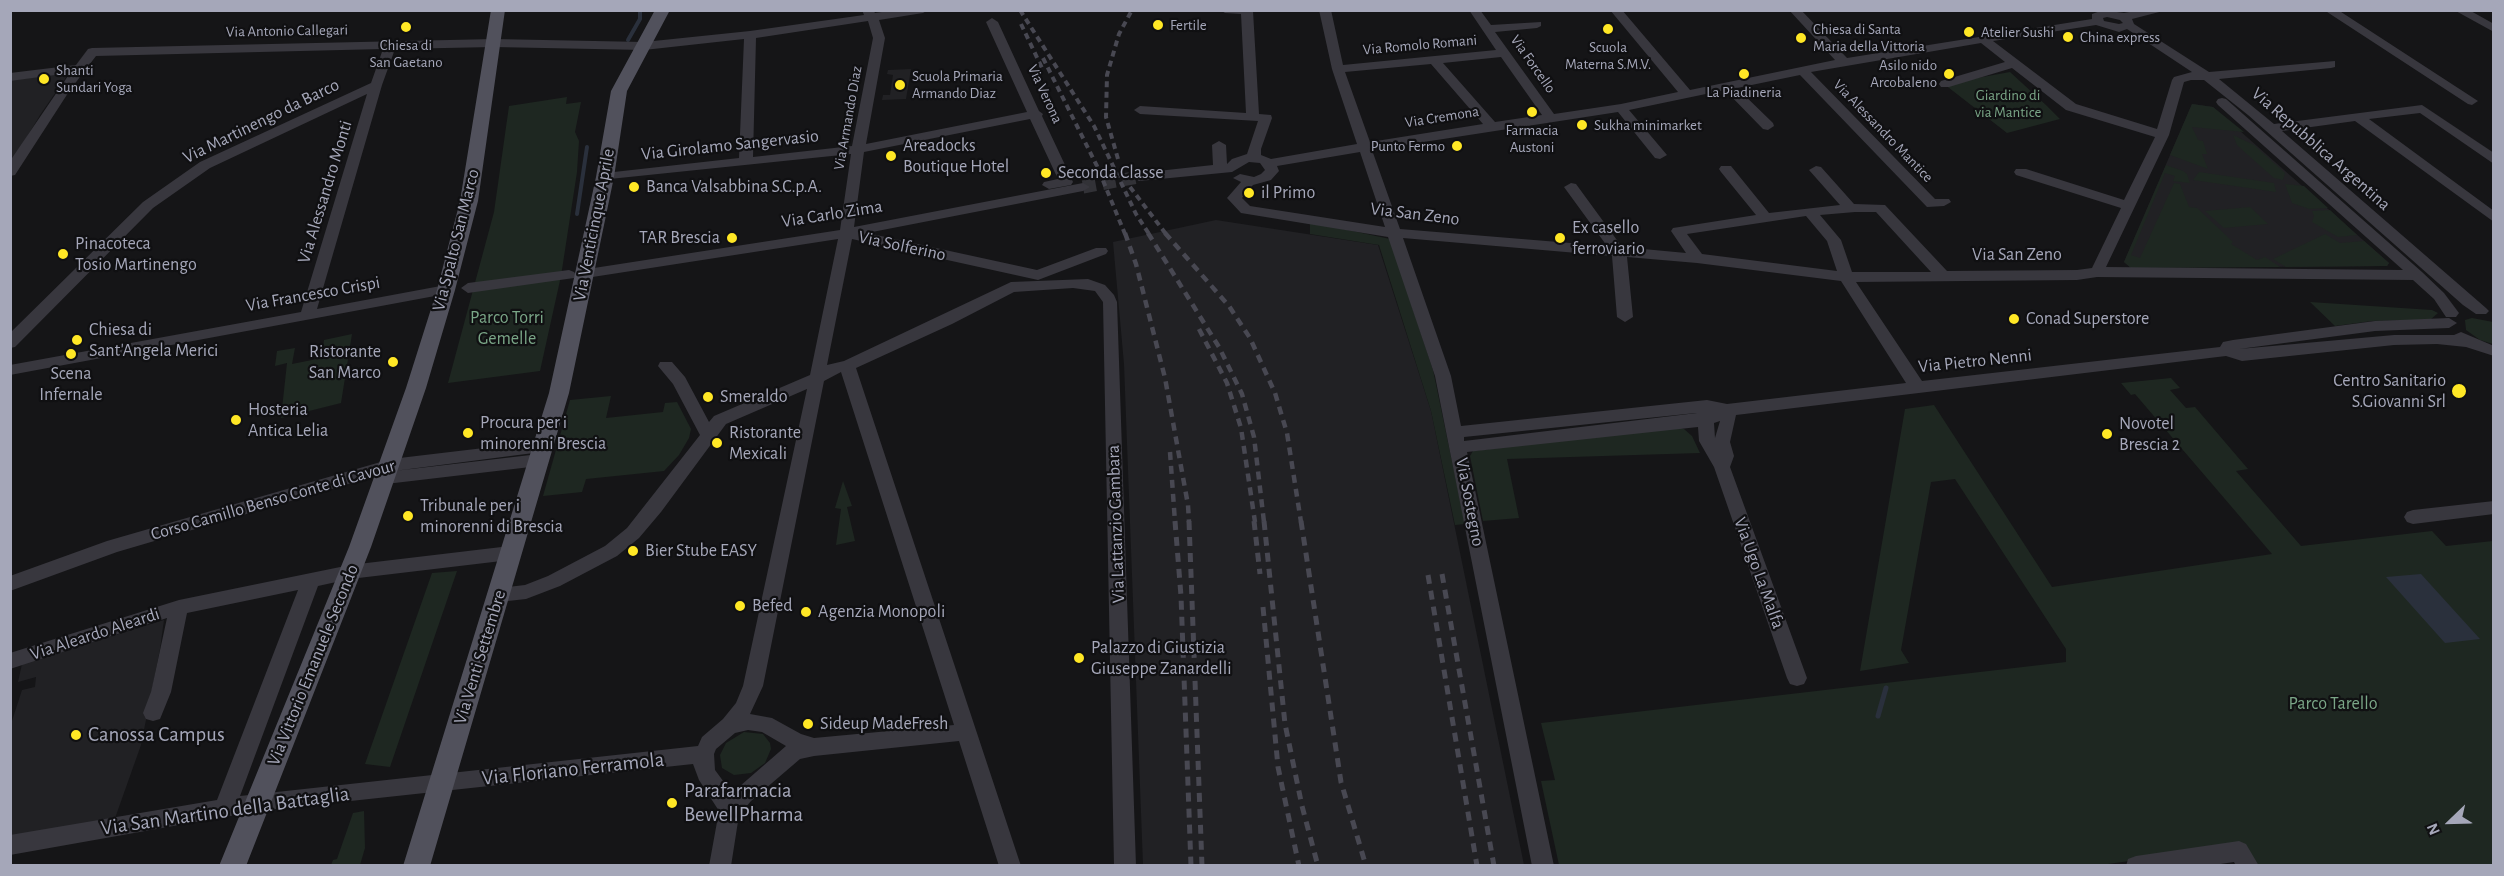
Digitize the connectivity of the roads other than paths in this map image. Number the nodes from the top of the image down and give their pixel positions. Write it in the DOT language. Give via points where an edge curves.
graph roads {
  1 [pos="498,10"];
  2 [pos="923,10"];
  3 [pos="1225,10"];
  4 [pos="1325,10"];
  5 [pos="1474,10"];
  6 [pos="1615,10"];
  7 [pos="1794,10"];
  8 [pos="2162,10"];
  9 [pos="2329,10"];
  10 [pos="2459,10"];
  11 [pos="664,11"];
  12 [pos="2097,14"];
  13 [pos="870,15"];
  14 [pos="2126,21"];
  15 [pos="992,22"];
  16 [pos="1537,24"];
  17 [pos="2113,28"];
  18 [pos="1488,29"];
  19 [pos="2493,29"];
  20 [pos="750,35"];
  21 [pos="1984,40"];
  22 [pos="494,43"];
  23 [pos="390,46"];
  24 [pos="644,46"];
  25 [pos="1505,53"];
  26 [pos="1435,61"];
  27 [pos="1844,62"];
  28 [pos="2014,63"];
  29 [pos="2331,64"];
  30 [pos="80,68"];
  31 [pos="1338,69"];
  32 [pos="1803,71"];
  33 [pos="10,77"];
  34 [pos="2200,79"];
  35 [pos="1945,84"];
  36 [pos="376,85"];
  37 [pos="1729,87"];
  38 [pos="1687,95"];
  39 [pos="2472,101"];
  40 [pos="1621,108"];
  41 [pos="1140,110"];
  42 [pos="1037,114"];
  43 [pos="1253,117"];
  44 [pos="2359,118"];
  45 [pos="1551,119"];
  46 [pos="1492,126"];
  47 [pos="1768,126"];
  48 [pos="2271,128"];
  49 [pos="2162,135"];
  50 [pos="1219,145"];
  51 [pos="1365,146"];
  52 [pos="858,149"];
  53 [pos="1660,155"];
  54 [pos="1254,158"];
  55 [pos="2493,160"];
  56 [pos="746,162"];
  57 [pos="1269,163"];
  58 [pos="1225,168"];
  59 [pos="1726,169"];
  60 [pos="1816,170"];
  61 [pos="10,172"];
  62 [pos="2020,172"];
  63 [pos="605,177"];
  64 [pos="1139,177"];
  65 [pos="1249,181"];
  66 [pos="1066,182"];
  67 [pos="1083,187"];
  68 [pos="1571,187"];
  69 [pos="1944,202"];
  70 [pos="2129,206"];
  71 [pos="1851,209"];
  72 [pos="1809,211"];
  73 [pos="1766,218"];
  74 [pos="2493,218"];
  75 [pos="847,229"];
  76 [pos="1393,233"];
  77 [pos="1101,251"];
  78 [pos="1619,253"];
  79 [pos="1697,258"];
  80 [pos="2097,272"];
  81 [pos="577,274"];
  82 [pos="1941,275"];
  83 [pos="2417,275"];
  84 [pos="1846,277"];
  85 [pos="468,288"];
  86 [pos="446,290"];
  87 [pos="2487,313"];
  88 [pos="308,314"];
  89 [pos="1625,317"];
  90 [pos="2450,318"];
  91 [pos="15,338"];
  92 [pos="2469,342"];
  93 [pos="2227,351"];
  94 [pos="2490,352"];
  95 [pos="666,366"];
  96 [pos="847,366"];
  97 [pos="10,370"];
  98 [pos="816,379"];
  99 [pos="851,384"];
  100 [pos="1918,387"];
  101 [pos="1727,410"];
  102 [pos="1703,413"];
  103 [pos="708,435"];
  104 [pos="1457,440"];
  105 [pos="541,454"];
  106 [pos="1722,467"];
  107 [pos="389,471"];
  108 [pos="2493,507"];
  109 [pos="2413,517"];
  110 [pos="510,554"];
  111 [pos="351,572"];
  112 [pos="311,580"];
  113 [pos="10,584"];
  114 [pos="499,595"];
  115 [pos="179,607"];
  116 [pos="10,661"];
  117 [pos="1797,678"];
  118 [pos="153,713"];
  119 [pos="730,725"];
  120 [pos="967,732"];
  121 [pos="814,747"];
  122 [pos="704,754"];
  123 [pos="441,783"];
  124 [pos="258,802"];
  125 [pos="225,807"];
  126 [pos="729,812"];
  127 [pos="10,845"];
  128 [pos="232,866"];
  129 [pos="416,866"];
  130 [pos="720,866"];
  131 [pos="1010,866"];
  132 [pos="1125,866"];
  133 [pos="1543,866"];
  134 [pos="2136,866"];
  135 [pos="2249,866"];
  1 -- 22 [label="main road, Via Spalto San Marco"];
  2 -- 13 [label="street, Via Antonio Callegari"];
  3 -- 43 [label="street" via="1247,11"];
  4 -- 31 [label="street, Via Sostegno"];
  5 -- 18 [label="street, Via Forcello"];
  6 -- 38 [label="street"];
  7 -- 27 [label="street"];
  8 -- 14 [label="street"];
  9 -- 39 [label="street"];
  10 -- 19 [label="street"];
  11 -- 24 [label="main road, Via Venticinque Aprile"];
  12 -- 14 [label="street, Via Repubblica Argentina"];
  12 -- 17 [label="street, Via Repubblica Argentina"];
  12 -- 21 [label="street, Via Cremona"];
  13 -- 20 [label="street, Via Antonio Callegari"];
  13 -- 52 [label="street, Via Armando Diaz" via="879,38"];
  14 -- 17 [label="street"];
  14 -- 34 [label="street, Via Repubblica Argentina"];
  15 -- 42 [label="street, Via Verona"];
  16 -- 18 [label="street, Via Forcello"];
  17 -- 34 [label="street, Via Repubblica Argentina"];
  18 -- 25 [label="street, Via Forcello"];
  20 -- 24 [label="street, Via Antonio Callegari"];
  20 -- 56 [label="street"];
  21 -- 27 [label="street, Via Cremona"];
  21 -- 28 [label="street"];
  22 -- 23 [label="street, Via Antonio Callegari"];
  22 -- 24 [label="street, Via Antonio Callegari"];
  22 -- 86 [label="main road, Via Spalto San Marco" via="469,201"];
  23 -- 30 [label="street, Via Antonio Callegari" via="92,52"];
  23 -- 36 [label="street, Via Alessandro Monti"];
  24 -- 63 [label="main road, Via Venticinque Aprile" via="619,91"];
  25 -- 26 [label="street, Via Romolo Romani"];
  25 -- 45 [label="street, Via Forcello"];
  26 -- 31 [label="street, Via Romolo Romani"];
  26 -- 46 [label="street"];
  27 -- 32 [label="street, Via Cremona"];
  28 -- 35 [label="street"];
  28 -- 49 [label="street" via="2071,107"];
  29 -- 34 [label="street"];
  30 -- 33 [label="street, Via Antonio Callegari"];
  30 -- 61 [label="street"];
  31 -- 51 [label="street, Via Sostegno"];
  32 -- 37 [label="street, Via Cremona"];
  32 -- 69 [label="street, Via Alessandro Mantice" via="1932,204"];
  34 -- 48 [label="street, Via Repubblica Argentina"];
  34 -- 49 [label="street" via="2175,92"];
  34 -- 83 [label="street, Via Repubblica Argentina"];
  36 -- 88 [label="street, Via Alessandro Monti"];
  36 -- 91 [label="street, Via Martinengo da Barco" via="205,165 148,205"];
  37 -- 38 [label="street, Via Cremona"];
  37 -- 47 [label="street"];
  38 -- 40 [label="street, Via Cremona"];
  40 -- 45 [label="street, Via Cremona"];
  40 -- 53 [label="street"];
  41 -- 43 [label="street"];
  42 -- 52 [label="street, Via Girolamo Sangervasio"];
  42 -- 66 [label="street, Via Verona"];
  43 -- 54 [label="street" via="1266,118"];
  44 -- 48 [label="street"];
  44 -- 55 [label="street" via="2422,109"];
  44 -- 74 [label="street"];
  45 -- 46 [label="street, Via Cremona"];
  46 -- 51 [label="street, Via Cremona"];
  48 -- 87 [label="street, Via Repubblica Argentina" via="2468,302"];
  49 -- 70 [label="street"];
  50 -- 58 [label="street" via="1220,164"];
  51 -- 57 [label="street, Via Cremona"];
  51 -- 76 [label="street, Via Sostegno"];
  52 -- 56 [label="street, Via Girolamo Sangervasio"];
  52 -- 75 [label="street, Via Armando Diaz"];
  54 -- 57 [label="street, Via Cremona"];
  54 -- 58 [label="street" via="1241,159"];
  56 -- 63 [label="street, Via Girolamo Sangervasio"];
  57 -- 65 [label="street" via="1270,174"];
  58 -- 64 [label="street"];
  58 -- 65 [label="street"];
  59 -- 73 [label="street"];
  60 -- 71 [label="street"];
  62 -- 70 [label="street"];
  63 -- 81 [label="main road, Via Venticinque Aprile"];
  65 -- 76 [label="street, Via San Zeno" via="1234,198 1246,210"];
  66 -- 75 [label="street, Via Carlo Zima"];
  67 -- 75 [label="street, Via Carlo Zima"];
  68 -- 78 [label="street"];
  70 -- 80 [label="street"];
  71 -- 72 [label="street"];
  71 -- 82 [label="street" via="1880,208"];
  72 -- 73 [label="street"];
  72 -- 84 [label="street" via="1834,240"];
  73 -- 79 [label="street" via="1678,231"];
  75 -- 77 [label="street, Via Solferino" via="858,238 1038,275"];
  75 -- 81 [label="street, Via Carlo Zima"];
  75 -- 98 [label="street, Via Solferino"];
  76 -- 78 [label="street, Via San Zeno"];
  76 -- 104 [label="street, Via Sostegno" via="1443,376"];
  78 -- 79 [label="street, Via San Zeno"];
  78 -- 89 [label="street"];
  79 -- 84 [label="street, Via San Zeno"];
  80 -- 82 [label="street, Via San Zeno"];
  80 -- 83 [label="street, Via San Zeno"];
  81 -- 85 [label="street, Via Carlo Zima"];
  81 -- 105 [label="main road, Via Venticinque Aprile" via="559,393"];
  82 -- 84 [label="street, Via San Zeno"];
  83 -- 90 [label="street, Via Repubblica Argentina" via="2439,296"];
  84 -- 100 [label="street"];
  86 -- 88 [label="street, Via Francesco Crispi"];
  86 -- 107 [label="main road, Via Spalto San Marco"];
  87 -- 90 [label="street" via="2469,309"];
  88 -- 97 [label="street, Via Francesco Crispi"];
  90 -- 92 [label="street, Via Repubblica Argentina" via="2455,333"];
  90 -- 93 [label="street, Via Pietro Nenni" via="2293,336 2228,346"];
  92 -- 93 [label="street, Via Pietro Nenni" via="2394,340 2242,356"];
  92 -- 94 [label="street"];
  93 -- 100 [label="street, Via Pietro Nenni"];
  95 -- 103 [label="street" via="679,381"];
  96 -- 98 [label="street"];
  96 -- 99 [label="street"];
  96 -- 132 [label="street, Via Lattanzio Gambara" via="958,316 1011,287 1088,284 1107,295"];
  98 -- 99 [label="street" via="834,377"];
  98 -- 103 [label="street" via="720,420"];
  98 -- 119 [label="street, Via Solferino" via="753,686"];
  99 -- 120 [label="street"];
  100 -- 101 [label="street, Via Pietro Nenni"];
  101 -- 102 [label="street, Via Pietro Nenni"];
  101 -- 106 [label="street, Via Ugo La Malfa" via="1722,442 1726,456"];
  102 -- 104 [label="street, Via Pietro Nenni" via="1481,443"];
  102 -- 106 [label="street, Via Ugo La Malfa" via="1707,441"];
  103 -- 114 [label="street" via="655,507 611,551 526,592"];
  104 -- 133 [label="street, Via Sostegno"];
  105 -- 107 [label="street"];
  105 -- 110 [label="main road, Via Venti Settembre"];
  106 -- 117 [label="street, Via Ugo La Malfa"];
  107 -- 111 [label="main road, Via Vittorio Emanuele Secondo"];
  107 -- 113 [label="street, Corso Camillo Benso Conte di Cavour" via="113,546"];
  108 -- 109 [label="street"];
  110 -- 111 [label="street, Via Aleardo Aleardi"];
  110 -- 114 [label="main road, Via Venti Settembre"];
  111 -- 112 [label="street, Via Aleardo Aleardi"];
  111 -- 124 [label="main road, Via Vittorio Emanuele Secondo"];
  112 -- 115 [label="street, Via Aleardo Aleardi"];
  112 -- 125 [label="street, Via Vittorio Emanuele Secondo"];
  114 -- 123 [label="main road, Via Venti Settembre"];
  115 -- 116 [label="street, Via Aleardo Aleardi"];
  115 -- 118 [label="street, Via Aleardo Aleardi"];
  119 -- 121 [label="street" via="765,723"];
  119 -- 122 [label="street, Via Solferino" via="709,743"];
  120 -- 121 [label="street"];
  120 -- 131 [label="street"];
  121 -- 126 [label="street" via="794,752 744,794"];
  122 -- 123 [label="street, Via Floriano Ferramola"];
  122 -- 126 [label="street" via="706,774"];
  123 -- 124 [label="street, Via San Martino della Battaglia"];
  123 -- 129 [label="main road, Via Venti Settembre"];
  124 -- 125 [label="street, Via San Martino della Battaglia"];
  124 -- 128 [label="main road, Via Vittorio Emanuele Secondo"];
  125 -- 127 [label="street, Via San Martino della Battaglia"];
  126 -- 130 [label="street"];
  134 -- 135 [label="street" via="2239,851"];
}
